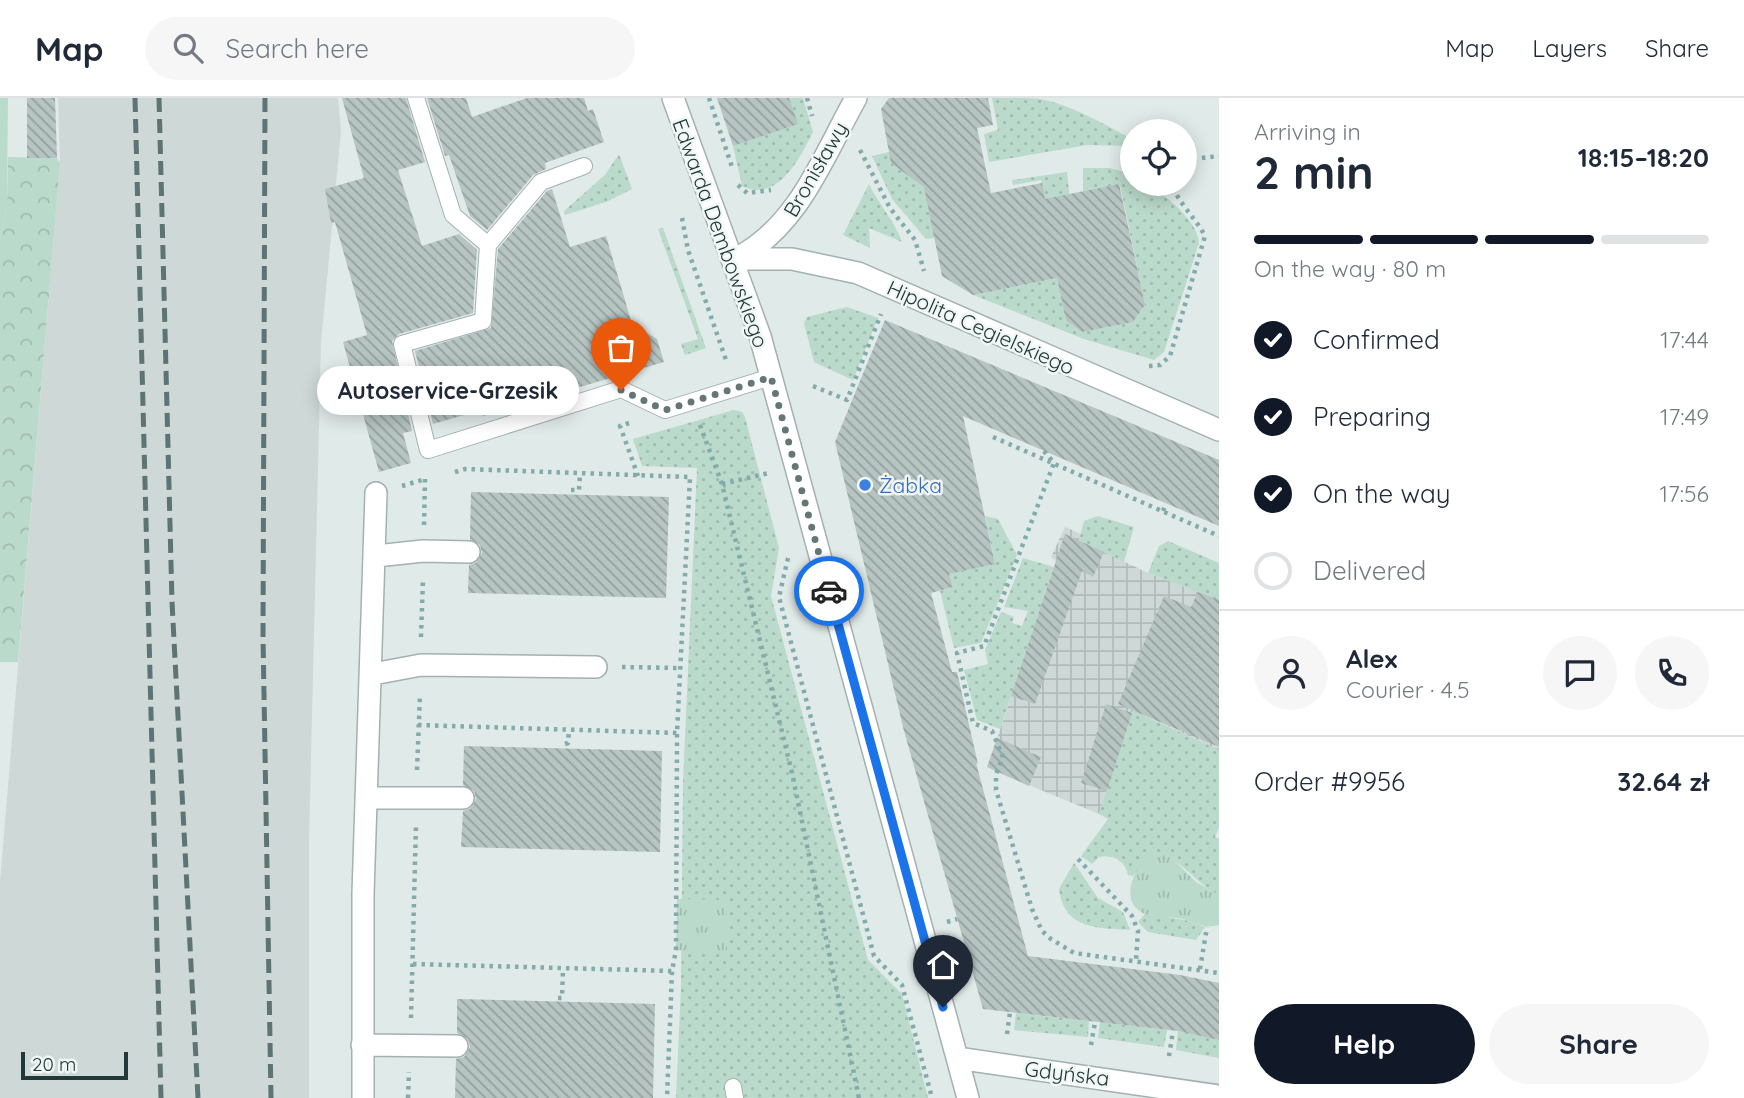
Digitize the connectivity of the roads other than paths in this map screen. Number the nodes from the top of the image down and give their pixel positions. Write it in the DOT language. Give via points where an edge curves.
graph roads {
  1 [pos="416,98"];
  2 [pos="673,98"];
  3 [pos="856,98"];
  4 [pos="584,166"];
  5 [pos="488,244"];
  6 [pos="734,260"];
  7 [pos="771,377"];
  8 [pos="1219,430"];
  9 [pos="376,493"];
  10 [pos="469,552"];
  11 [pos="376,555"];
  12 [pos="596,667"];
  13 [pos="373,674"];
  14 [pos="368,798"];
  15 [pos="463,798"];
  16 [pos="362,1045"];
  17 [pos="457,1046"];
  18 [pos="957,1058"];
  19 [pos="1219,1096"];
  20 [pos="363,1098"];
  21 [pos="968,1098"];
  1 -- 5 [label="lane" via="453,215"];
  2 -- 6 [label="street, Edwarda Dembowskiego"];
  3 -- 6 [label="street, Bronisławy" via="788,218"];
  4 -- 5 [label="lane" via="541,182"];
  5 -- 7 [label="lane" via="482,321 402,344 428,450 621,390 665,410"];
  6 -- 7 [label="street, Edwarda Dembowskiego"];
  6 -- 8 [label="street, Hipolita Cegielskiego" via="792,259 858,273"];
  7 -- 18 [label="street, Edwarda Dembowskiego"];
  9 -- 11 [label="street"];
  10 -- 11 [label="street"];
  11 -- 13 [label="street"];
  12 -- 13 [label="street" via="421,665"];
  13 -- 14 [label="street"];
  14 -- 15 [label="street"];
  14 -- 16 [label="street"];
  16 -- 17 [label="street"];
  16 -- 20 [label="street"];
  18 -- 19 [label="street, Gdyńska"];
  18 -- 21 [label="street, Edwarda Dembowskiego"];
}
